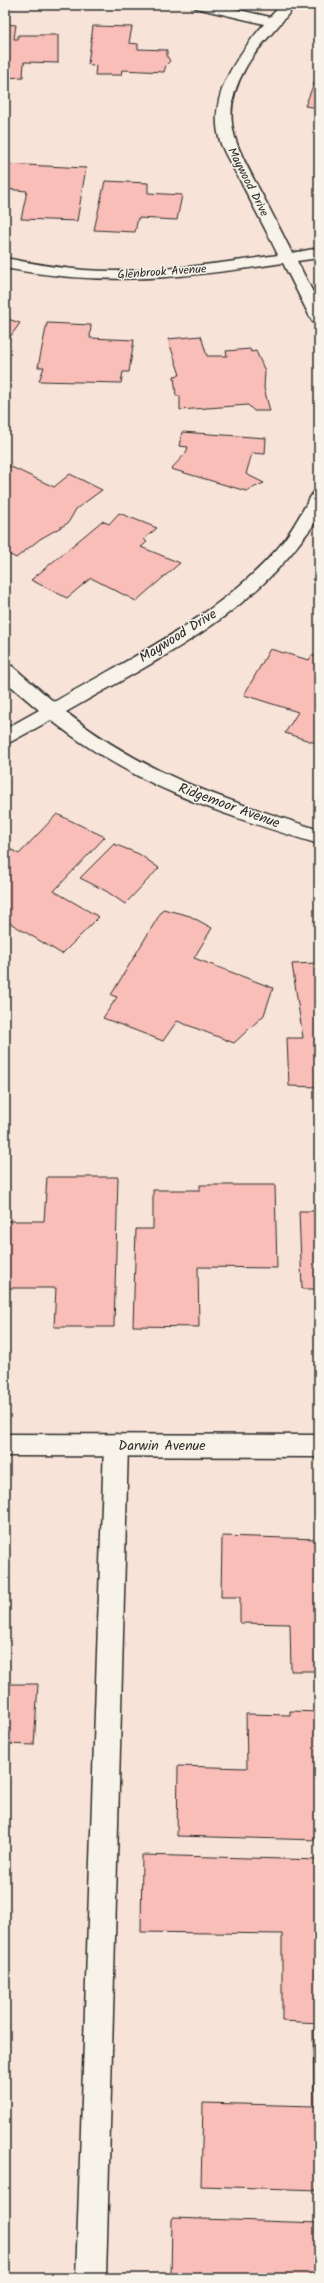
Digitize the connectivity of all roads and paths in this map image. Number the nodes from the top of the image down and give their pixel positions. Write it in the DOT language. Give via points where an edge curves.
graph roads {
  1 [pos="202,5"];
  2 [pos="288,5"];
  3 [pos="274,22"];
  4 [pos="319,253"];
  5 [pos="287,258"];
  6 [pos="5,263"];
  7 [pos="319,319"];
  8 [pos="319,498"];
  9 [pos="5,672"];
  10 [pos="52,712"];
  11 [pos="5,738"];
  12 [pos="319,837"];
  13 [pos="5,1445"];
  14 [pos="116,1445"];
  15 [pos="319,1446"];
  16 [pos="91,2278"];
  1 -- 3 [label="street"];
  2 -- 3 [label="street, Maywood Drive"];
  3 -- 5 [label="street, Maywood Drive" via="238,66 227,90 224,115 228,143"];
  4 -- 5 [label="street, Glenbrook Avenue"];
  5 -- 6 [label="street, Glenbrook Avenue" via="188,273 136,276 79,275"];
  5 -- 7 [label="street, Maywood Drive"];
  8 -- 10 [label="street, Maywood Drive" via="313,512 283,553 238,597 182,637"];
  9 -- 10 [label="street, Ridgemoor Avenue"];
  10 -- 11 [label="street, Maywood Drive"];
  10 -- 12 [label="street, Ridgemoor Avenue" via="84,737 137,770 197,797"];
  13 -- 14 [label="street, Darwin Avenue"];
  14 -- 15 [label="street, Darwin Avenue"];
  14 -- 16 [label="street"];
}
